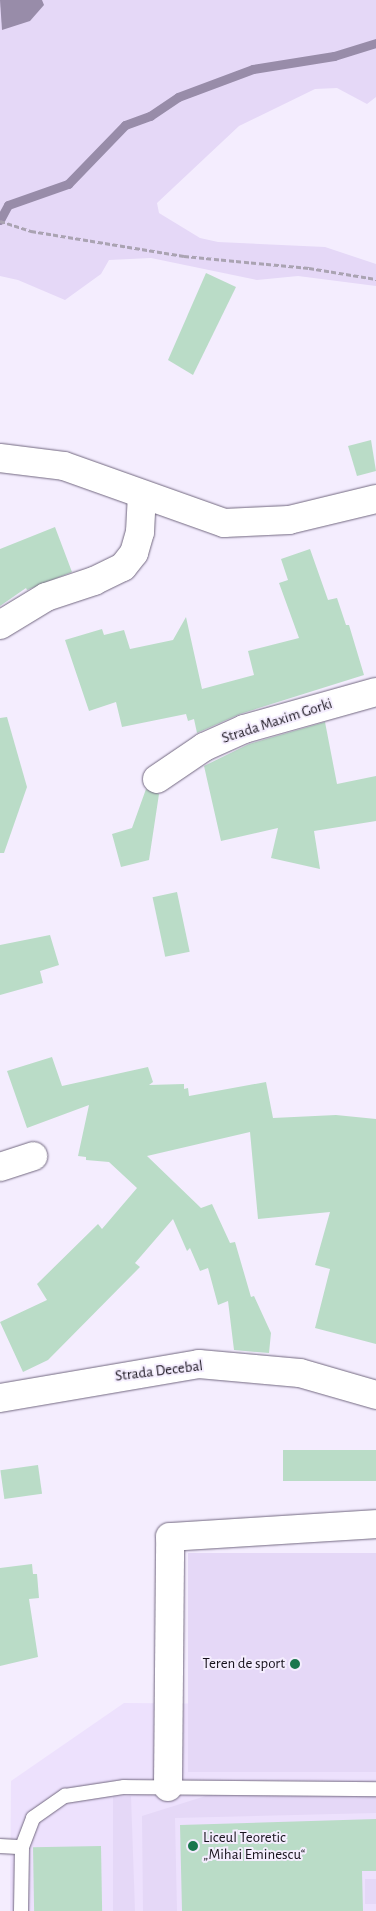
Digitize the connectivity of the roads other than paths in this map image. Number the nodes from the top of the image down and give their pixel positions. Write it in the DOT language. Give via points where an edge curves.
graph roads {
  1 [pos="0,458"];
  2 [pos="142,496"];
  3 [pos="376,499"];
  4 [pos="0,625"];
  5 [pos="376,692"];
  6 [pos="157,779"];
  7 [pos="33,1156"];
  8 [pos="0,1167"];
  9 [pos="376,1394"];
  10 [pos="0,1398"];
  11 [pos="376,1524"];
  12 [pos="168,1787"];
  13 [pos="376,1788"];
  14 [pos="0,1846"];
  15 [pos="22,1847"];
  16 [pos="21,1911"];
  1 -- 2 [label="street" via="64,466"];
  2 -- 3 [label="street" via="224,523 289,520"];
  2 -- 4 [label="street" via="140,532 134,553 123,567 94,581 46,597"];
  5 -- 6 [label="street, Strada Maxim Gorki" via="244,729 204,747"];
  7 -- 8 [label="street"];
  9 -- 10 [label="street, Strada Decebal" via="300,1373 198,1364"];
  11 -- 12 [label="street" via="170,1537"];
  12 -- 13 [label="lane"];
  12 -- 15 [label="lane" via="124,1787 65,1796 33,1818"];
  14 -- 15 [label="lane"];
  15 -- 16 [label="lane"];
}
